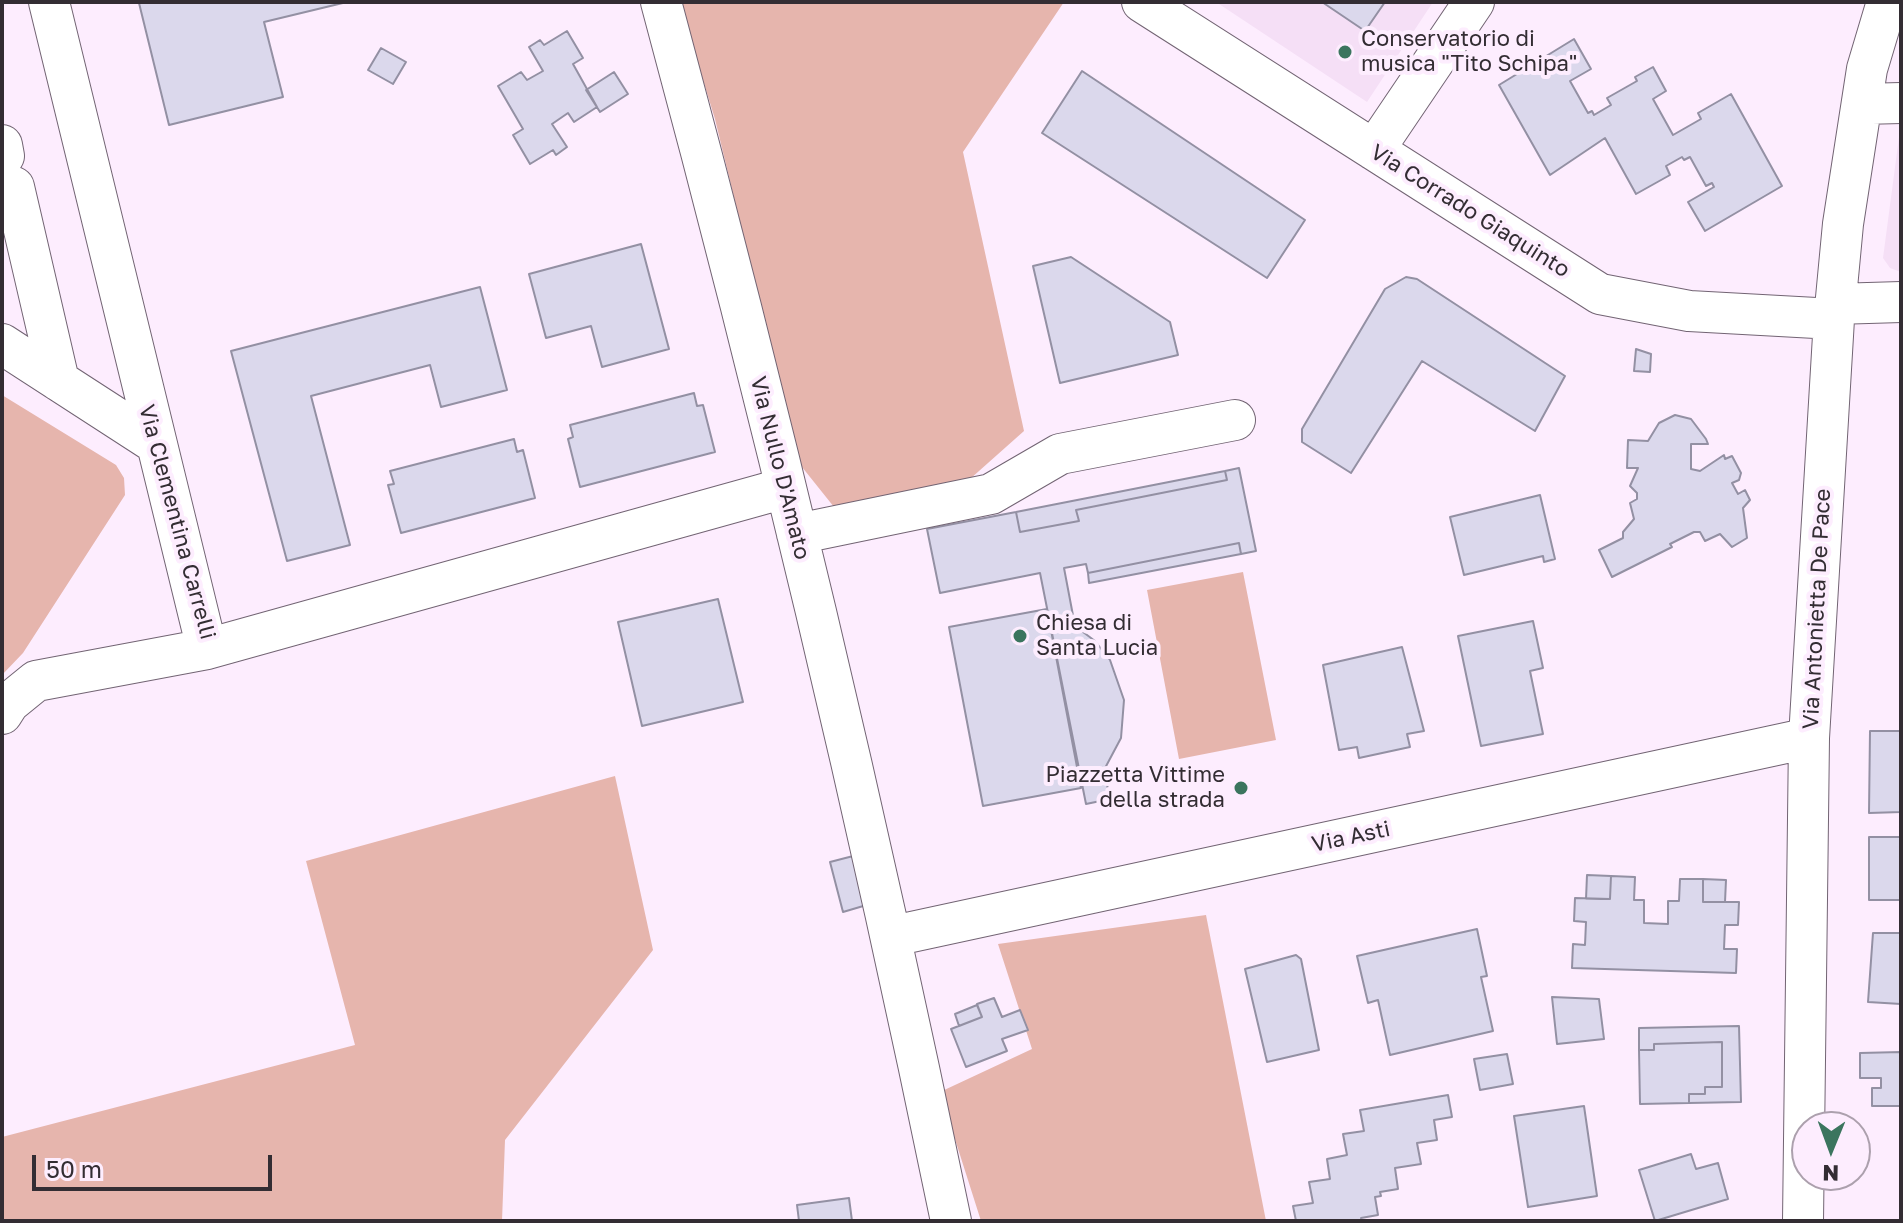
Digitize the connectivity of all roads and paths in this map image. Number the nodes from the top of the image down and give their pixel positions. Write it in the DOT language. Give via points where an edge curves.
graph roads {
  1 [pos="49,2"];
  2 [pos="661,2"];
  3 [pos="1142,2"];
  4 [pos="1474,2"];
  5 [pos="1887,2"];
  6 [pos="1901,103"];
  7 [pos="1862,104"];
  8 [pos="1374,150"];
  9 [pos="7,163"];
  10 [pos="1901,302"];
  11 [pos="1835,311"];
  12 [pos="2,344"];
  13 [pos="59,381"];
  14 [pos="1235,420"];
  15 [pos="155,443"];
  16 [pos="785,488"];
  17 [pos="797,534"];
  18 [pos="207,649"];
  19 [pos="2,714"];
  20 [pos="1809,738"];
  21 [pos="893,936"];
  22 [pos="951,1221"];
  23 [pos="1803,1221"];
  1 -- 15 [label="street, Via Clementina Carrelli"];
  2 -- 16 [label="street, Via Nullo D'Amato"];
  3 -- 8 [label="street, Via Corrado Giaquinto"];
  4 -- 8 [label="street"];
  5 -- 7 [label="street, Via Antonietta De Pace" via="1870,51"];
  6 -- 7 [label="street"];
  7 -- 11 [label="street, Via Antonietta De Pace"];
  8 -- 11 [label="street, Via Corrado Giaquinto" via="1600,294 1689,311"];
  9 -- 13 [label="street"];
  10 -- 11 [label="street, Via Corrado Giaquinto"];
  11 -- 20 [label="street, Via Antonietta De Pace"];
  12 -- 13 [label="street"];
  13 -- 15 [label="street"];
  14 -- 17 [label="street" via="1060,454 991,494"];
  15 -- 18 [label="street, Via Clementina Carrelli"];
  16 -- 17 [label="street, Via Nullo D'Amato"];
  16 -- 18 [label="street, Via Clementina Carrelli"];
  17 -- 21 [label="street, Via Nullo D'Amato"];
  18 -- 19 [label="street" via="36,681"];
  20 -- 21 [label="street, Via Asti"];
  20 -- 23 [label="street, Via Antonietta De Pace"];
  21 -- 22 [label="street, Via Nullo D'Amato"];
}
